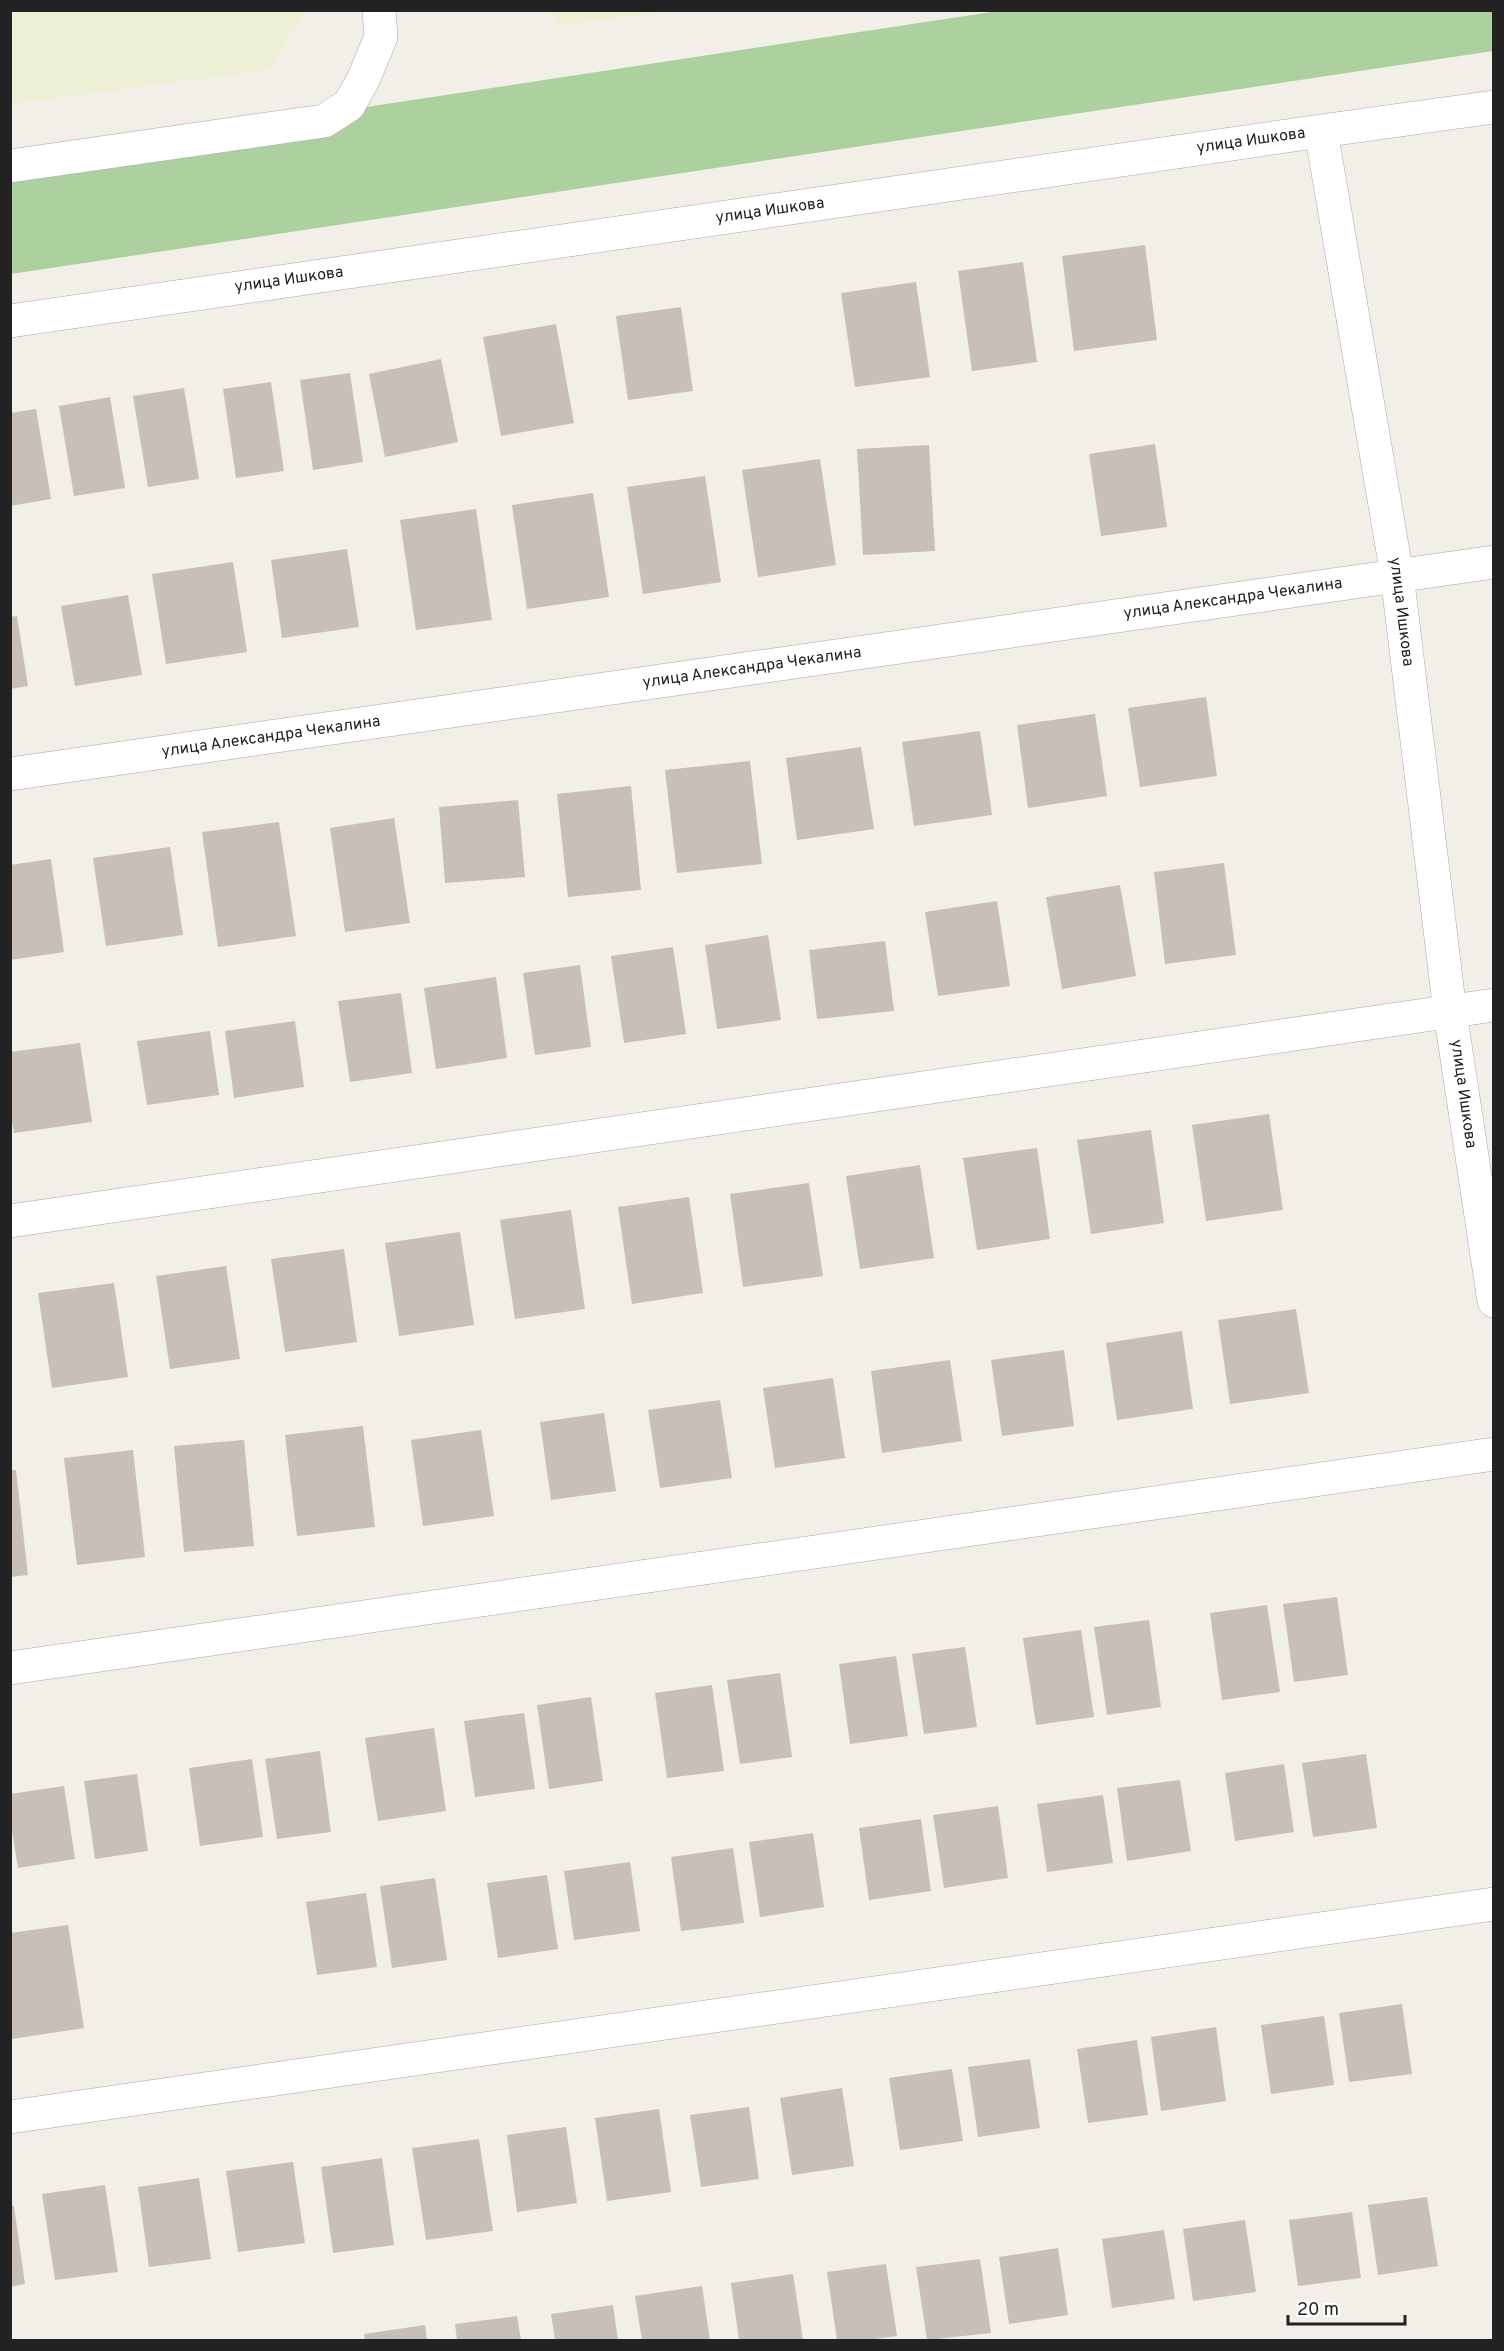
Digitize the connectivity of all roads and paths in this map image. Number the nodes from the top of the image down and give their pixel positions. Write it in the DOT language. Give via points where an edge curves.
graph roads {
  1 [pos="379,10"];
  2 [pos="1494,107"];
  3 [pos="1322,131"];
  4 [pos="10,166"];
  5 [pos="10,321"];
  6 [pos="1494,562"];
  7 [pos="1397,575"];
  8 [pos="10,774"];
  9 [pos="1494,1005"];
  10 [pos="1450,1012"];
  11 [pos="10,1221"];
  12 [pos="1494,1301"];
  13 [pos="1494,1454"];
  14 [pos="10,1668"];
  15 [pos="1494,1904"];
  16 [pos="10,2117"];
  1 -- 4 [label="street" via="381,37 363,80 350,105 324,121"];
  2 -- 3 [label="street"];
  3 -- 5 [label="street, улица Ишкова"];
  3 -- 7 [label="street, улица Ишкова"];
  6 -- 7 [label="street, улица Александра Чекалина"];
  7 -- 8 [label="street, улица Александра Чекалина"];
  7 -- 10 [label="street, улица Ишкова"];
  9 -- 10 [label="street"];
  10 -- 11 [label="street"];
  10 -- 12 [label="street, улица Ишкова"];
  13 -- 14 [label="street"];
  15 -- 16 [label="street"];
}
